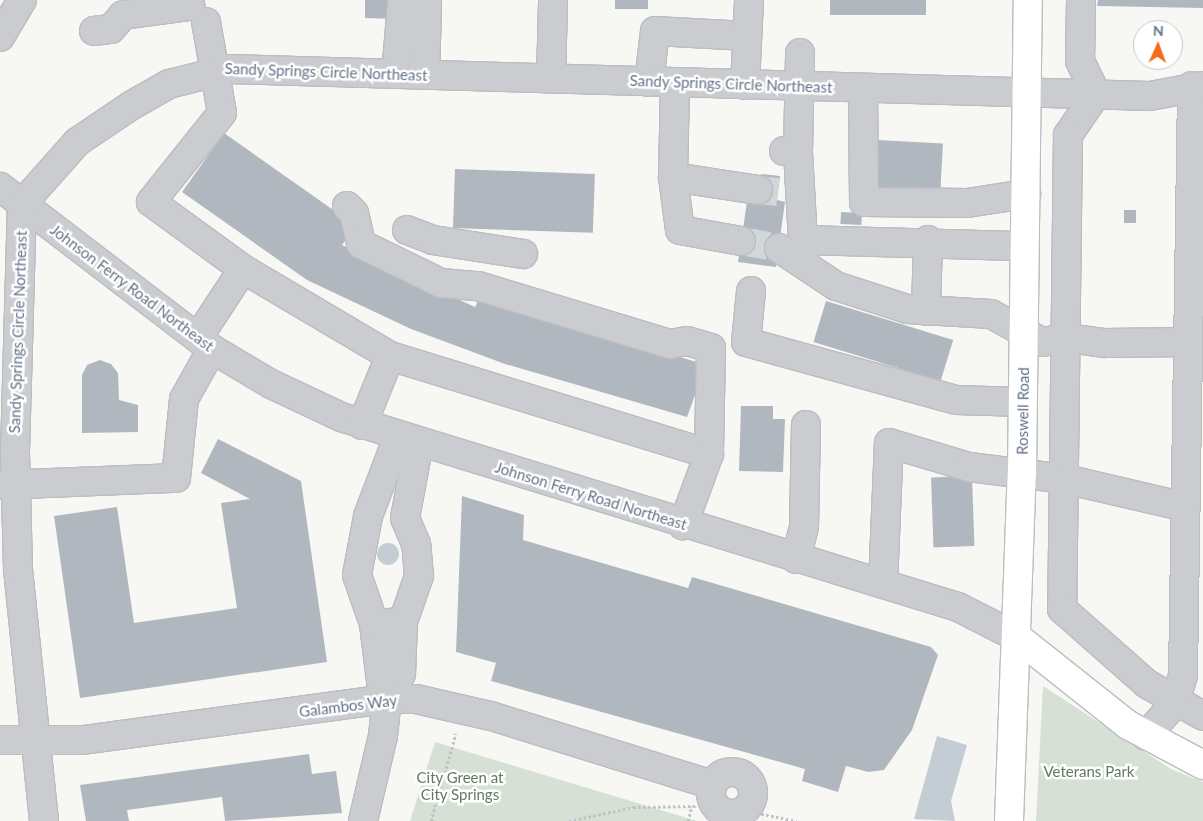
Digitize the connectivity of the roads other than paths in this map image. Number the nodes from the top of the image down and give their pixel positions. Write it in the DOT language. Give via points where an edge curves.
graph roads {
  1 [pos="22,0"];
  2 [pos="749,0"];
  3 [pos="1028,0"];
  4 [pos="1081,0"];
  5 [pos="553,4"];
  6 [pos="13,30"];
  7 [pos="94,31"];
  8 [pos="748,36"];
  9 [pos="800,53"];
  10 [pos="212,70"];
  11 [pos="396,74"];
  12 [pos="425,75"];
  13 [pos="551,79"];
  14 [pos="662,82"];
  15 [pos="745,85"];
  16 [pos="800,86"];
  17 [pos="1198,86"];
  18 [pos="863,88"];
  19 [pos="1026,93"];
  20 [pos="1096,94"];
  21 [pos="673,177"];
  22 [pos="0,187"];
  23 [pos="779,192"];
  24 [pos="1026,194"];
  25 [pos="22,204"];
  26 [pos="347,206"];
  27 [pos="407,230"];
  28 [pos="928,240"];
  29 [pos="741,241"];
  30 [pos="1025,246"];
  31 [pos="778,248"];
  32 [pos="804,252"];
  33 [pos="523,254"];
  34 [pos="243,269"];
  35 [pos="752,291"];
  36 [pos="926,311"];
  37 [pos="1024,332"];
  38 [pos="1068,338"];
  39 [pos="206,342"];
  40 [pos="1188,342"];
  41 [pos="390,356"];
  42 [pos="9,368"];
  43 [pos="1023,402"];
  44 [pos="362,425"];
  45 [pos="806,425"];
  46 [pos="409,440"];
  47 [pos="709,454"];
  48 [pos="1022,474"];
  49 [pos="1065,479"];
  50 [pos="8,483"];
  51 [pos="1185,507"];
  52 [pos="368,516"];
  53 [pos="405,518"];
  54 [pos="683,525"];
  55 [pos="796,558"];
  56 [pos="883,584"];
  57 [pos="402,622"];
  58 [pos="374,624"];
  59 [pos="1017,637"];
  60 [pos="388,698"];
  61 [pos="1175,703"];
  62 [pos="1203,716"];
  63 [pos="1146,736"];
  64 [pos="34,739"];
  65 [pos="0,740"];
  66 [pos="1203,764"];
  67 [pos="720,807"];
  68 [pos="44,821"];
  69 [pos="363,821"];
  70 [pos="1009,821"];
  1 -- 6 [label="street"];
  2 -- 8 [label="street"];
  3 -- 19 [label="main road, Roswell Road"];
  4 -- 20 [label="street" via="1080,61"];
  5 -- 13 [label="street"];
  7 -- 10 [label="street" via="111,29 123,15 198,14"];
  8 -- 14 [label="street" via="655,31"];
  8 -- 15 [label="street"];
  9 -- 16 [label="street"];
  10 -- 11 [label="street, Sandy Springs Circle Northeast"];
  10 -- 25 [label="street, Sandy Springs Circle Northeast" via="170,84 77,142"];
  10 -- 34 [label="street" via="222,113 151,202"];
  11 -- 12 [label="street, Sandy Springs Circle Northeast"];
  11 -- 12 [label="street" via="402,4 427,5"];
  12 -- 13 [label="street, Sandy Springs Circle Northeast"];
  13 -- 14 [label="street, Sandy Springs Circle Northeast"];
  14 -- 15 [label="street, Sandy Springs Circle Northeast"];
  14 -- 21 [label="street" via="679,150"];
  15 -- 16 [label="street, Sandy Springs Circle Northeast"];
  16 -- 18 [label="street, Sandy Springs Circle Northeast"];
  16 -- 23 [label="street" via="791,152"];
  17 -- 20 [label="street, Sandy Springs Circle Northeast" via="1150,96"];
  17 -- 40 [label="street"];
  18 -- 19 [label="street, Sandy Springs Circle Northeast"];
  18 -- 24 [label="street" via="864,202 967,203"];
  19 -- 20 [label="street, Sandy Springs Circle Northeast"];
  19 -- 24 [label="main road, Roswell Road"];
  20 -- 38 [label="street" via="1068,135"];
  21 -- 23 [label="street"];
  21 -- 29 [label="street" via="680,230"];
  22 -- 25 [label="street, Johnson Ferry Road Northeast"];
  23 -- 32 [label="street"];
  24 -- 30 [label="main road, Roswell Road"];
  25 -- 39 [label="street, Johnson Ferry Road Northeast" via="160,313"];
  25 -- 42 [label="street, Sandy Springs Circle Northeast"];
  26 -- 47 [label="street" via="354,213 361,244 441,283 478,286 670,344 687,341 711,348"];
  27 -- 33 [label="street" via="433,240"];
  28 -- 30 [label="street"];
  28 -- 32 [label="street"];
  28 -- 36 [label="street"];
  30 -- 37 [label="main road, Roswell Road"];
  31 -- 32 [label="street"];
  32 -- 36 [label="street" via="836,286 907,309"];
  34 -- 39 [label="street"];
  34 -- 41 [label="street"];
  35 -- 43 [label="street" via="746,342 956,400"];
  36 -- 37 [label="street" via="992,314"];
  37 -- 38 [label="street" via="1042,342"];
  37 -- 43 [label="main road, Roswell Road"];
  38 -- 40 [label="street" via="1105,343"];
  38 -- 49 [label="street"];
  39 -- 44 [label="street, Johnson Ferry Road Northeast" via="271,384"];
  39 -- 50 [label="street" via="169,444 179,471 168,481"];
  40 -- 51 [label="street"];
  41 -- 44 [label="street"];
  41 -- 47 [label="street"];
  42 -- 50 [label="street, Sandy Springs Circle Northeast"];
  43 -- 48 [label="main road, Roswell Road"];
  44 -- 46 [label="street, Johnson Ferry Road Northeast"];
  45 -- 55 [label="street" via="804,526"];
  46 -- 52 [label="street"];
  46 -- 53 [label="street"];
  46 -- 54 [label="street, Johnson Ferry Road Northeast"];
  47 -- 54 [label="street"];
  48 -- 49 [label="street"];
  48 -- 56 [label="street" via="969,467 889,443"];
  48 -- 59 [label="main road, Roswell Road"];
  49 -- 51 [label="street"];
  49 -- 61 [label="street" via="1062,610"];
  50 -- 64 [label="street, Sandy Springs Circle Northeast"];
  51 -- 61 [label="street" via="1182,675"];
  52 -- 53 [label="street"];
  52 -- 58 [label="street" via="356,576"];
  53 -- 57 [label="street" via="416,544 419,576"];
  54 -- 55 [label="street, Johnson Ferry Road Northeast"];
  55 -- 56 [label="street, Johnson Ferry Road Northeast"];
  56 -- 59 [label="street, Johnson Ferry Road Northeast" via="977,613"];
  57 -- 58 [label="street"];
  57 -- 60 [label="street" via="401,674"];
  58 -- 60 [label="street" via="380,681"];
  59 -- 63 [label="main road, Johnson Ferry Road Northeast"];
  59 -- 70 [label="main road, Roswell Road"];
  60 -- 64 [label="street, Galambos Way" via="82,740"];
  60 -- 67 [label="street, Galambos Way" via="416,699 491,716"];
  60 -- 69 [label="street" via="384,736"];
  61 -- 62 [label="street"];
  61 -- 63 [label="street"];
  63 -- 66 [label="main road, Johnson Ferry Road Northeast"];
  64 -- 65 [label="street, Galambos Way"];
  64 -- 68 [label="street, Sandy Springs Circle Northeast"];
}
